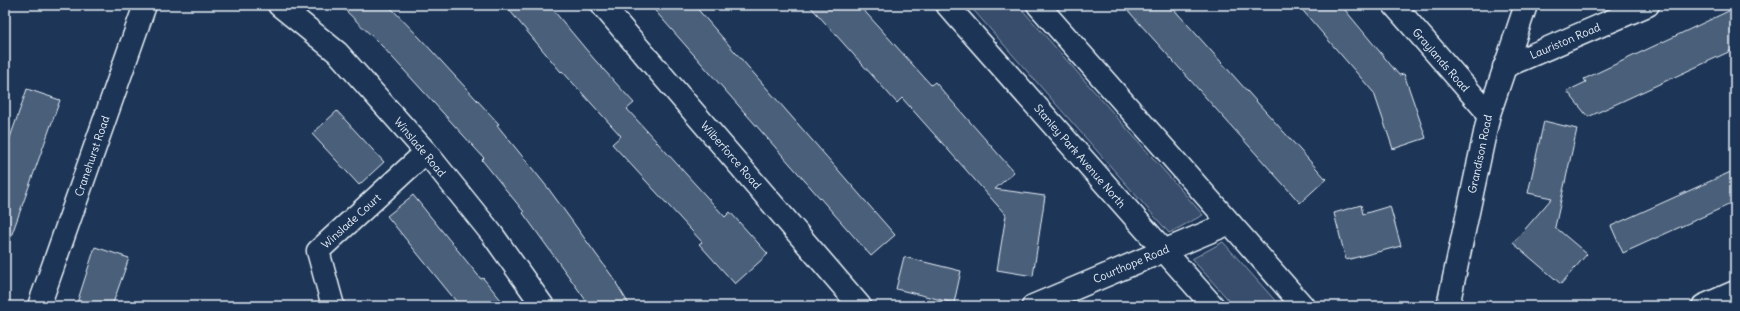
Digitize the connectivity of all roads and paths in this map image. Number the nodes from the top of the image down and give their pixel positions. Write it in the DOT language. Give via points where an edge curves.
graph roads {
  1 [pos="145,5"];
  2 [pos="279,5"];
  3 [pos="602,5"];
  4 [pos="947,5"];
  5 [pos="1038,5"];
  6 [pos="1394,5"];
  7 [pos="1526,5"];
  8 [pos="1648,5"];
  9 [pos="1504,67"];
  10 [pos="1489,114"];
  11 [pos="426,152"];
  12 [pos="1230,223"];
  13 [pos="1164,250"];
  14 [pos="1735,292"];
  15 [pos="39,306"];
  16 [pos="333,306"];
  17 [pos="543,306"];
  18 [pos="860,306"];
  19 [pos="1033,306"];
  20 [pos="1214,306"];
  21 [pos="1303,306"];
  22 [pos="1448,306"];
  23 [pos="1703,306"];
  1 -- 15 [label="main road, Cranehurst Road"];
  2 -- 11 [label="main road, Winslade Road" via="338,53"];
  3 -- 18 [label="main road, Wilberforce Road"];
  4 -- 13 [label="main road, Stanley Park Avenue North"];
  5 -- 12 [label="main road"];
  6 -- 10 [label="main road, Graylands Road"];
  7 -- 9 [label="main road, Grandison Road"];
  8 -- 9 [label="main road, Lauriston Road"];
  9 -- 10 [label="main road, Grandison Road"];
  10 -- 22 [label="main road, Grandison Road"];
  11 -- 16 [label="main road, Winslade Court" via="318,251"];
  11 -- 17 [label="main road, Winslade Road" via="492,234"];
  12 -- 13 [label="main road, Courthope Road"];
  12 -- 21 [label="main road"];
  13 -- 19 [label="main road, Courthope Road"];
  13 -- 20 [label="main road, Stanley Park Avenue North"];
  14 -- 23 [label="main road"];
}
